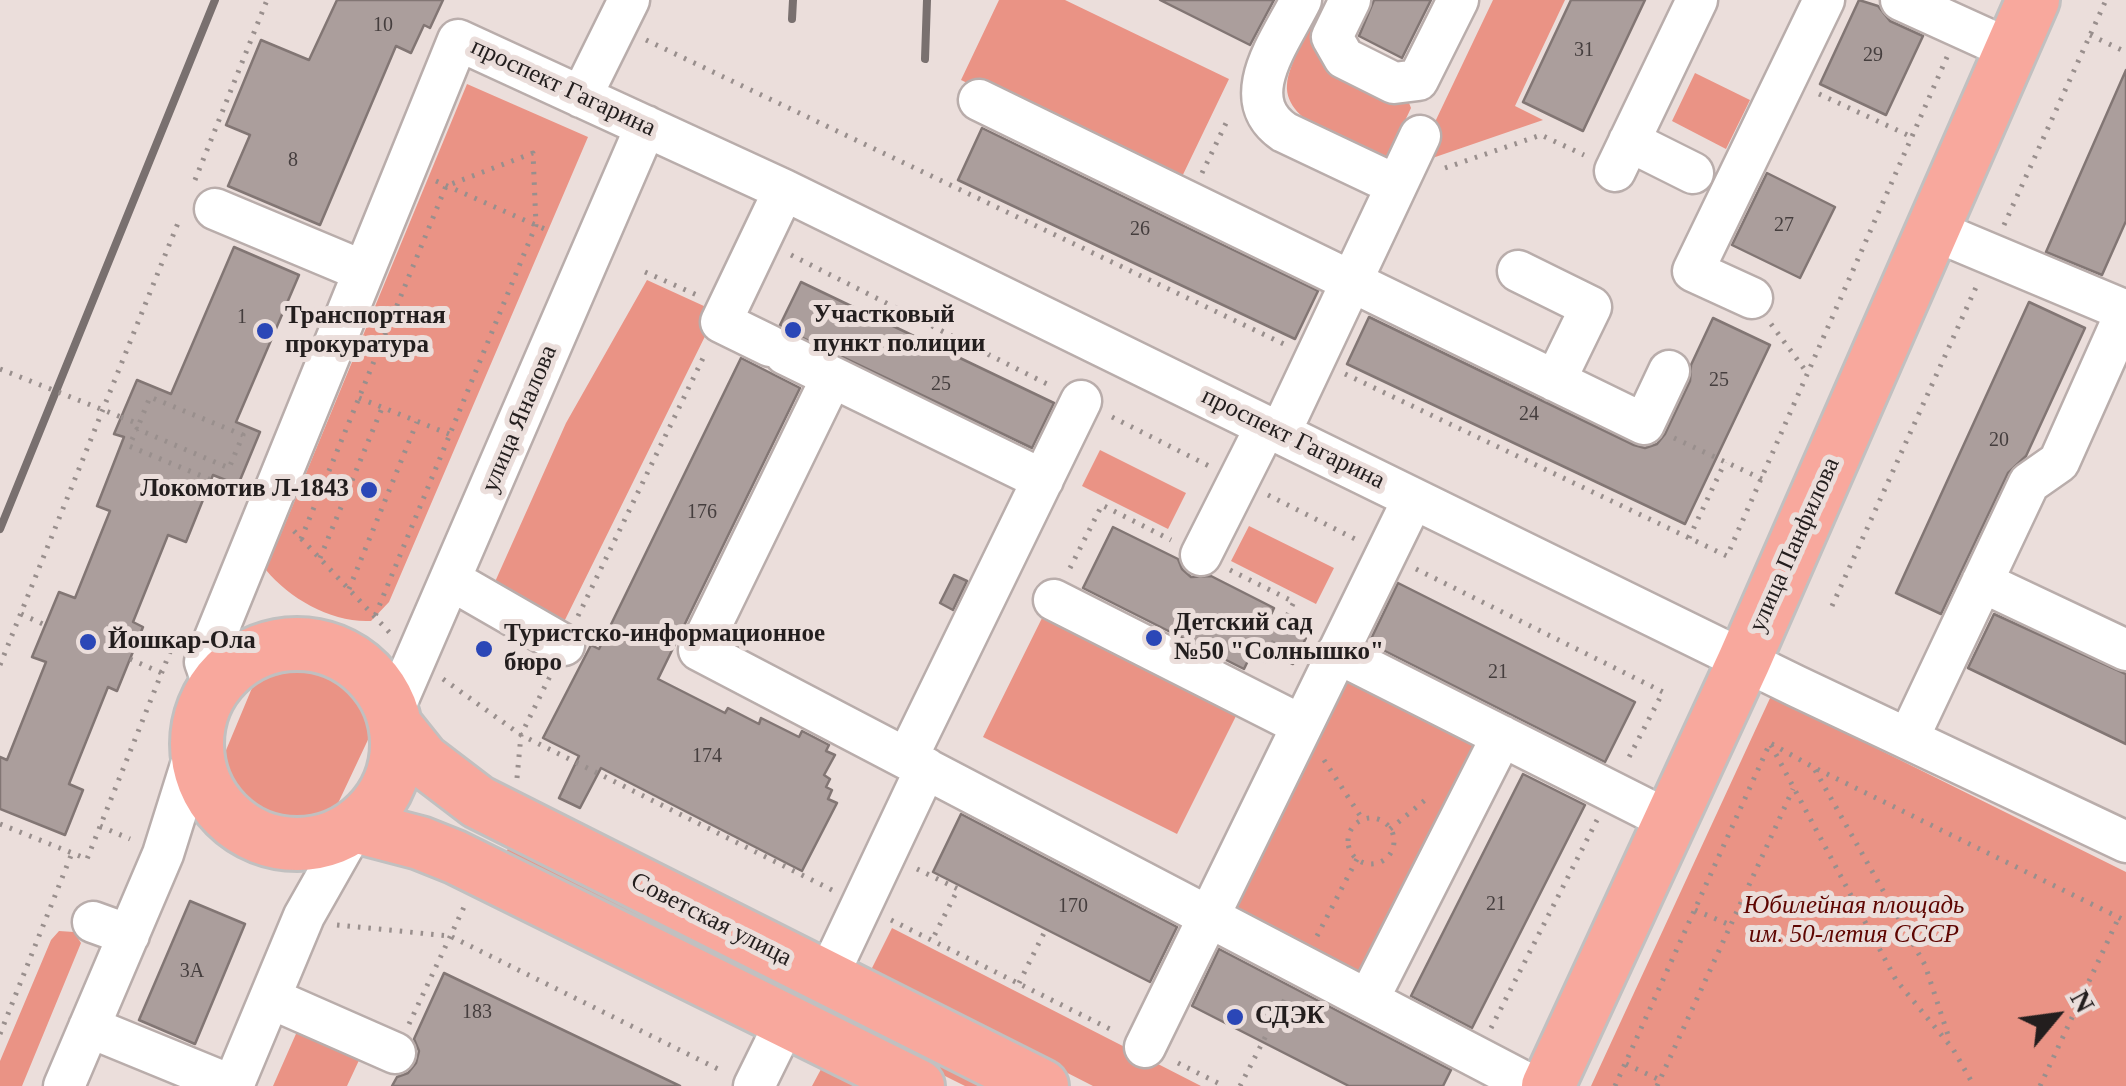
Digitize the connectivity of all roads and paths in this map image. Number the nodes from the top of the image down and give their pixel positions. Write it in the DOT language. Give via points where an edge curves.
graph roads {
  1 [pos="268,0"];
  2 [pos="1301,0"];
  3 [pos="1350,0"];
  4 [pos="1458,0"];
  5 [pos="1697,0"];
  6 [pos="1824,0"];
  7 [pos="1900,0"];
  8 [pos="2033,0"];
  9 [pos="2106,0"];
  10 [pos="622,13"];
  11 [pos="1959,27"];
  12 [pos="2090,36"];
  13 [pos="2011,50"];
  14 [pos="2126,52"];
  15 [pos="1786,78"];
  16 [pos="581,96"];
  17 [pos="979,100"];
  18 [pos="1229,117"];
  19 [pos="646,126"];
  20 [pos="1420,136"];
  21 [pos="1912,137"];
  22 [pos="1614,158"];
  23 [pos="1693,173"];
  24 [pos="427,177"];
  25 [pos="1396,185"];
  26 [pos="446,186"];
  27 [pos="784,190"];
  28 [pos="1188,202"];
  29 [pos="195,207"];
  30 [pos="536,225"];
  31 [pos="548,230"];
  32 [pos="1934,230"];
  33 [pos="1991,254"];
  34 [pos="364,271"];
  35 [pos="1518,271"];
  36 [pos="645,272"];
  37 [pos="1351,281"];
  38 [pos="1752,298"];
  39 [pos="2126,312"];
  40 [pos="724,315"];
  41 [pos="1314,359"];
  42 [pos="0,369"];
  43 [pos="1668,371"];
  44 [pos="1808,374"];
  45 [pos="832,377"];
  46 [pos="1555,381"];
  47 [pos="359,398"];
  48 [pos="1081,401"];
  49 [pos="382,408"];
  50 [pos="416,422"];
  51 [pos="1644,424"];
  52 [pos="1273,430"];
  53 [pos="449,434"];
  54 [pos="1725,462"];
  55 [pos="1762,479"];
  56 [pos="1042,480"];
  57 [pos="1412,499"];
  58 [pos="268,504"];
  59 [pos="1689,538"];
  60 [pos="301,539"];
  61 [pos="1200,555"];
  62 [pos="320,558"];
  63 [pos="451,580"];
  64 [pos="1982,582"];
  65 [pos="349,589"];
  66 [pos="1054,600"];
  67 [pos="1832,606"];
  68 [pos="21,614"];
  69 [pos="374,616"];
  70 [pos="45,624"];
  71 [pos="564,645"];
  72 [pos="2126,650"];
  73 [pos="1337,653"];
  74 [pos="130,659"];
  75 [pos="416,660"];
  76 [pos="1744,661"];
  77 [pos="0,665"];
  78 [pos="162,672"];
  79 [pos="214,687"];
  80 [pos="1663,692"];
  81 [pos="396,720"];
  82 [pos="1302,725"];
  83 [pos="521,735"];
  84 [pos="1502,736"];
  85 [pos="1908,739"];
  86 [pos="1770,743"];
  87 [pos="196,749"];
  88 [pos="916,763"];
  89 [pos="1812,767"];
  90 [pos="516,788"];
  91 [pos="1793,789"];
  92 [pos="1612,792"];
  93 [pos="1362,820"];
  94 [pos="1670,822"];
  95 [pos="100,826"];
  96 [pos="355,826"];
  97 [pos="133,840"];
  98 [pos="2126,842"];
  99 [pos="72,853"];
  100 [pos="886,853"];
  101 [pos="470,895"];
  102 [pos="1694,910"];
  103 [pos="1208,916"];
  104 [pos="2122,919"];
  105 [pos="324,924"];
  106 [pos="1730,926"];
  107 [pos="1046,929"];
  108 [pos="450,936"];
  109 [pos="932,940"];
  110 [pos="827,978"];
  111 [pos="1018,984"];
  112 [pos="270,998"];
  113 [pos="1368,1000"];
  114 [pos="786,1021"];
  115 [pos="89,1027"];
  116 [pos="0,1034"];
  117 [pos="1145,1046"];
  118 [pos="1953,1049"];
  119 [pos="395,1053"];
  120 [pos="1476,1058"];
  121 [pos="1625,1064"];
  122 [pos="746,1082"];
  123 [pos="1658,1083"];
  124 [pos="64,1086"];
  125 [pos="233,1086"];
  126 [pos="918,1086"];
  127 [pos="1042,1086"];
  128 [pos="1532,1086"];
  129 [pos="1548,1086"];
  130 [pos="1615,1086"];
  131 [pos="1974,1086"];
  132 [pos="2040,1086"];
  1 -- 29 [label="path"];
  2 -- 25 [label="street" via="1264,77 1262,108 1284,132"];
  3 -- 4 [label="street" via="1332,37 1344,58 1394,83 1418,80"];
  5 -- 22 [label="street"];
  6 -- 15 [label="street"];
  7 -- 11 [label="street"];
  8 -- 13 [label="main road, улица Панфилова"];
  9 -- 12 [label="path"];
  10 -- 16 [label="street"];
  10 -- 41 [label="path"];
  11 -- 13 [label="street"];
  11 -- 21 [label="path"];
  12 -- 14 [label="path"];
  12 -- 33 [label="path"];
  13 -- 32 [label="main road, улица Панфилова"];
  15 -- 21 [label="path"];
  15 -- 38 [label="street" via="1693,271"];
  16 -- 19 [label="street, проспект Гагарина"];
  16 -- 34 [label="street, проспект Гагарина" via="458,40"];
  17 -- 28 [label="street"];
  18 -- 28 [label="path"];
  19 -- 27 [label="street, проспект Гагарина"];
  19 -- 63 [label="street, улица Яналова"];
  20 -- 25 [label="street"];
  21 -- 44 [label="path"];
  22 -- 23 [label="street"];
  22 -- 25 [label="path" via="1540,135"];
  24 -- 26 [label="path"];
  25 -- 37 [label="street"];
  26 -- 30 [label="path"];
  26 -- 30 [label="path" via="533,152"];
  26 -- 47 [label="path"];
  27 -- 40 [label="street"];
  27 -- 52 [label="street, проспект Гагарина"];
  28 -- 37 [label="street"];
  29 -- 34 [label="street"];
  29 -- 68 [label="path"];
  30 -- 31 [label="path"];
  30 -- 53 [label="path"];
  32 -- 33 [label="street"];
  32 -- 76 [label="main road, улица Панфилова"];
  33 -- 39 [label="street"];
  33 -- 67 [label="path"];
  34 -- 58 [label="street"];
  35 -- 46 [label="street" via="1592,307"];
  36 -- 40 [label="path"];
  37 -- 41 [label="street"];
  37 -- 46 [label="street"];
  38 -- 44 [label="path"];
  39 -- 64 [label="street" via="2059,462 2028,483"];
  40 -- 45 [label="street"];
  40 -- 71 [label="path"];
  41 -- 52 [label="street"];
  41 -- 59 [label="path"];
  42 -- 58 [label="path, bridge" via="139,424 150,397 243,435 230,468 136,429 129,446"];
  43 -- 51 [label="street"];
  44 -- 55 [label="path"];
  45 -- 56 [label="street"];
  45 -- 88 [label="street" via="700,650"];
  46 -- 51 [label="street"];
  47 -- 49 [label="path"];
  47 -- 60 [label="path"];
  48 -- 56 [label="street"];
  49 -- 50 [label="path"];
  49 -- 62 [label="path"];
  50 -- 53 [label="path"];
  50 -- 65 [label="path"];
  51 -- 54 [label="path"];
  52 -- 57 [label="street, проспект Гагарина"];
  52 -- 61 [label="street"];
  53 -- 69 [label="path"];
  54 -- 55 [label="path"];
  54 -- 59 [label="path"];
  55 -- 59 [label="path" via="1727,556"];
  56 -- 88 [label="street"];
  57 -- 73 [label="street"];
  57 -- 76 [label="street, проспект Гагарина"];
  58 -- 60 [label="path"];
  58 -- 79 [label="street" via="205,662"];
  60 -- 62 [label="path"];
  62 -- 65 [label="path"];
  63 -- 71 [label="street"];
  63 -- 75 [label="street, улица Яналова"];
  64 -- 72 [label="street"];
  64 -- 85 [label="street"];
  65 -- 69 [label="path"];
  66 -- 82 [label="street"];
  68 -- 70 [label="path"];
  68 -- 77 [label="path"];
  69 -- 75 [label="path"];
  71 -- 83 [label="path"];
  73 -- 82 [label="street"];
  73 -- 84 [label="street"];
  74 -- 78 [label="path"];
  75 -- 81 [label="street, улица Яналова"];
  75 -- 83 [label="path"];
  76 -- 85 [label="street, проспект Гагарина"];
  76 -- 94 [label="main road, улица Панфилова"];
  79 -- 81 [label="main road" via="236,664 266,648 327,648 375,682"];
  79 -- 87 [label="main road" via="200,716"];
  80 -- 92 [label="path"];
  81 -- 96 [label="main road" via="393,770 381,798"];
  81 -- 110 [label="main road, Советская улица" via="423,760 478,802"];
  82 -- 93 [label="path"];
  82 -- 103 [label="street"];
  83 -- 90 [label="path"];
  84 -- 92 [label="street"];
  84 -- 113 [label="street"];
  85 -- 98 [label="street, проспект Гагарина"];
  86 -- 89 [label="path"];
  86 -- 91 [label="path"];
  86 -- 102 [label="path"];
  87 -- 96 [label="main road" via="212,799 250,834 302,845"];
  87 -- 115 [label="street" via="164,854 111,928"];
  88 -- 100 [label="street"];
  88 -- 103 [label="street"];
  89 -- 104 [label="path"];
  89 -- 118 [label="path" via="1925,965"];
  91 -- 106 [label="path"];
  91 -- 118 [label="path" via="1896,980"];
  92 -- 94 [label="street"];
  92 -- 120 [label="path"];
  93 -- 93 [label="path" via="1378,820 1393,836 1392,851 1380,862 1364,863 1352,854 1348,839"];
  94 -- 129 [label="main road, улица Панфилова"];
  95 -- 97 [label="path"];
  96 -- 112 [label="street" via="304,916"];
  96 -- 114 [label="main road" via="455,857"];
  99 -- 116 [label="path"];
  100 -- 109 [label="path" via="958,890"];
  100 -- 110 [label="street"];
  101 -- 108 [label="path"];
  102 -- 106 [label="path"];
  102 -- 121 [label="path"];
  103 -- 113 [label="street"];
  103 -- 117 [label="street"];
  104 -- 132 [label="path"];
  105 -- 108 [label="path"];
  106 -- 123 [label="path"];
  107 -- 111 [label="path"];
  108 -- 119 [label="path"];
  108 -- 122 [label="path"];
  110 -- 127 [label="main road, Советская улица"];
  112 -- 119 [label="street"];
  112 -- 125 [label="street"];
  113 -- 120 [label="street"];
  114 -- 122 [label="street"];
  114 -- 126 [label="main road"];
  115 -- 124 [label="street"];
  115 -- 125 [label="street"];
  118 -- 131 [label="path"];
  120 -- 128 [label="street"];
  121 -- 123 [label="path"];
  121 -- 130 [label="path"];
}
